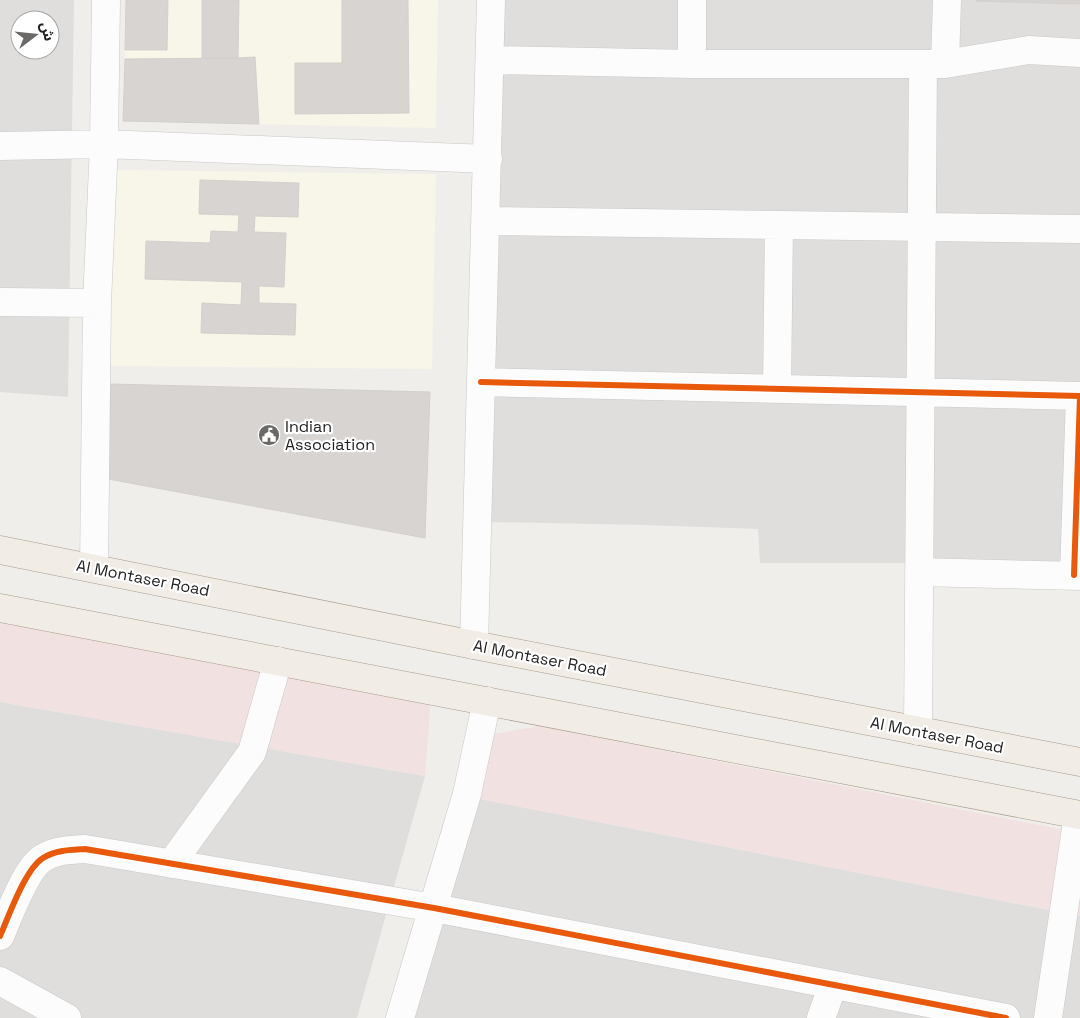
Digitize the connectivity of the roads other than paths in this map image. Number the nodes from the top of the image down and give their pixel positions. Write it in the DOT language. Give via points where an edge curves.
graph roads {
  1 [pos="106,0"];
  2 [pos="491,0"];
  3 [pos="692,0"];
  4 [pos="947,0"];
  5 [pos="1080,52"];
  6 [pos="490,60"];
  7 [pos="692,64"];
  8 [pos="934,64"];
  9 [pos="104,144"];
  10 [pos="0,146"];
  11 [pos="488,159"];
  12 [pos="486,221"];
  13 [pos="779,225"];
  14 [pos="922,227"];
  15 [pos="1080,229"];
  16 [pos="0,302"];
  17 [pos="97,303"];
  18 [pos="481,382"];
  19 [pos="777,389"];
  20 [pos="921,392"];
  21 [pos="0,550"];
  22 [pos="94,568"];
  23 [pos="919,572"];
  24 [pos="1077,576"];
  25 [pos="0,608"];
  26 [pos="474,646"];
  27 [pos="278,661"];
  28 [pos="487,701"];
  29 [pos="918,731"];
  30 [pos="1080,762"];
  31 [pos="1079,815"];
  32 [pos="171,864"];
  33 [pos="434,908"];
  34 [pos="0,936"];
  35 [pos="0,981"];
  36 [pos="833,985"];
  37 [pos="67,1018"];
  38 [pos="400,1018"];
  39 [pos="821,1018"];
  40 [pos="1006,1018"];
  41 [pos="1048,1018"];
  1 -- 9 [label="street"];
  2 -- 6 [label="street"];
  3 -- 7 [label="street"];
  4 -- 8 [label="street"];
  5 -- 8 [label="street" via="1028,50"];
  6 -- 7 [label="street"];
  6 -- 11 [label="street"];
  7 -- 8 [label="street"];
  8 -- 14 [label="street"];
  9 -- 10 [label="street"];
  9 -- 11 [label="street"];
  9 -- 17 [label="street"];
  11 -- 12 [label="street"];
  12 -- 13 [label="street"];
  12 -- 18 [label="street"];
  13 -- 14 [label="street"];
  13 -- 19 [label="street"];
  14 -- 15 [label="street"];
  14 -- 20 [label="street"];
  16 -- 17 [label="street"];
  17 -- 22 [label="street"];
  18 -- 19 [label="street"];
  18 -- 26 [label="street"];
  19 -- 20 [label="street"];
  20 -- 23 [label="street"];
  20 -- 24 [label="street" via="1080,396"];
  21 -- 22 [label="main road, Al Montaser Road"];
  22 -- 26 [label="main road, Al Montaser Road"];
  23 -- 24 [label="street"];
  23 -- 29 [label="street"];
  25 -- 27 [label="main road"];
  26 -- 29 [label="main road, Al Montaser Road"];
  27 -- 28 [label="main road"];
  27 -- 32 [label="street" via="252,752"];
  28 -- 31 [label="main road"];
  28 -- 33 [label="street" via="467,794"];
  29 -- 30 [label="main road, Al Montaser Road"];
  31 -- 41 [label="street"];
  32 -- 33 [label="street"];
  32 -- 34 [label="street" via="85,850 63,850 42,858 28,875"];
  33 -- 36 [label="street"];
  33 -- 38 [label="street"];
  35 -- 37 [label="street"];
  36 -- 39 [label="street"];
  36 -- 40 [label="street"];
}
